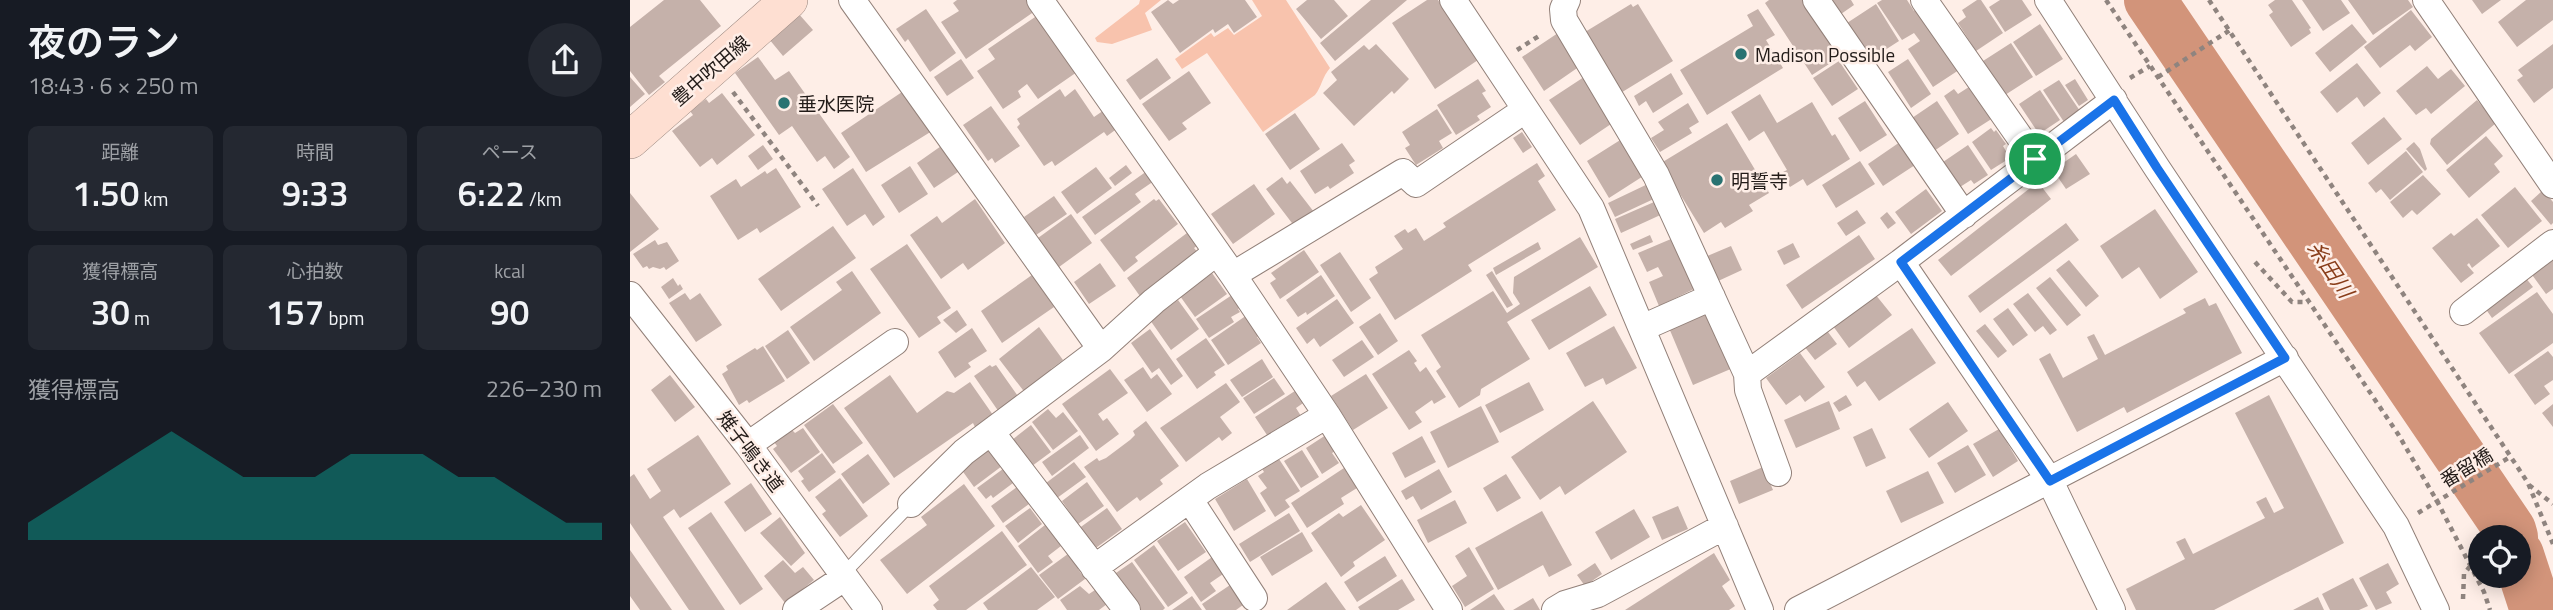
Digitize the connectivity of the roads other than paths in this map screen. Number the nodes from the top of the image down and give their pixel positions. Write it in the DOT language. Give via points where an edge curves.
graph roads {
  1 [pos="789,0"];
  2 [pos="852,0"];
  3 [pos="1040,0"];
  4 [pos="1453,0"];
  5 [pos="1816,0"];
  6 [pos="1924,0"];
  7 [pos="2048,0"];
  8 [pos="2426,0"];
  9 [pos="1565,10"];
  10 [pos="2120,90"];
  11 [pos="1525,110"];
  12 [pos="630,140"];
  13 [pos="2035,159"];
  14 [pos="2553,185"];
  15 [pos="1964,215"];
  16 [pos="2553,243"];
  17 [pos="1217,253"];
  18 [pos="1901,262"];
  19 [pos="1233,275"];
  20 [pos="630,295"];
  21 [pos="1712,297"];
  22 [pos="2463,312"];
  23 [pos="1642,328"];
  24 [pos="895,342"];
  25 [pos="1101,349"];
  26 [pos="2285,358"];
  27 [pos="1747,374"];
  28 [pos="1327,415"];
  29 [pos="990,432"];
  30 [pos="748,445"];
  31 [pos="1778,474"];
  32 [pos="2050,481"];
  33 [pos="1190,500"];
  34 [pos="911,504"];
  35 [pos="1725,526"];
  36 [pos="1094,568"];
  37 [pos="844,578"];
  38 [pos="1254,598"];
  39 [pos="796,610"];
  40 [pos="869,610"];
  41 [pos="1127,610"];
  42 [pos="1449,610"];
  43 [pos="1555,610"];
  44 [pos="1760,610"];
  45 [pos="1798,610"];
  46 [pos="2112,610"];
  47 [pos="2437,610"];
  1 -- 12 [label="main road, 豊中吹田線"];
  2 -- 25 [label="street"];
  3 -- 17 [label="street"];
  4 -- 11 [label="street"];
  5 -- 15 [label="street"];
  6 -- 13 [label="street"];
  7 -- 10 [label="street"];
  8 -- 14 [label="street"];
  9 -- 21 [label="street" via="1656,175"];
  10 -- 13 [label="street"];
  10 -- 26 [label="street" via="2157,168"];
  11 -- 19 [label="street" via="1416,184 1403,172"];
  11 -- 23 [label="street" via="1591,208"];
  13 -- 15 [label="street"];
  15 -- 18 [label="street"];
  16 -- 22 [label="street"];
  17 -- 19 [label="street"];
  17 -- 25 [label="street"];
  18 -- 27 [label="street"];
  18 -- 32 [label="street"];
  19 -- 28 [label="street"];
  20 -- 30 [label="street, 雉子鳴き道"];
  21 -- 23 [label="street"];
  21 -- 27 [label="street"];
  23 -- 35 [label="street"];
  24 -- 30 [label="street"];
  25 -- 29 [label="street"];
  26 -- 32 [label="street"];
  26 -- 47 [label="street" via="2396,526"];
  27 -- 31 [label="street" via="1748,390"];
  28 -- 33 [label="street"];
  28 -- 42 [label="street"];
  29 -- 34 [label="street"];
  29 -- 36 [label="street"];
  30 -- 37 [label="street, 雉子鳴き道"];
  32 -- 45 [label="street"];
  32 -- 46 [label="street"];
  33 -- 36 [label="street"];
  33 -- 38 [label="street"];
  34 -- 37 [label="lane"];
  35 -- 43 [label="street" via="1598,594"];
  35 -- 44 [label="street"];
  36 -- 41 [label="street"];
  37 -- 39 [label="street"];
  37 -- 40 [label="street, 雉子鳴き道"];
}
